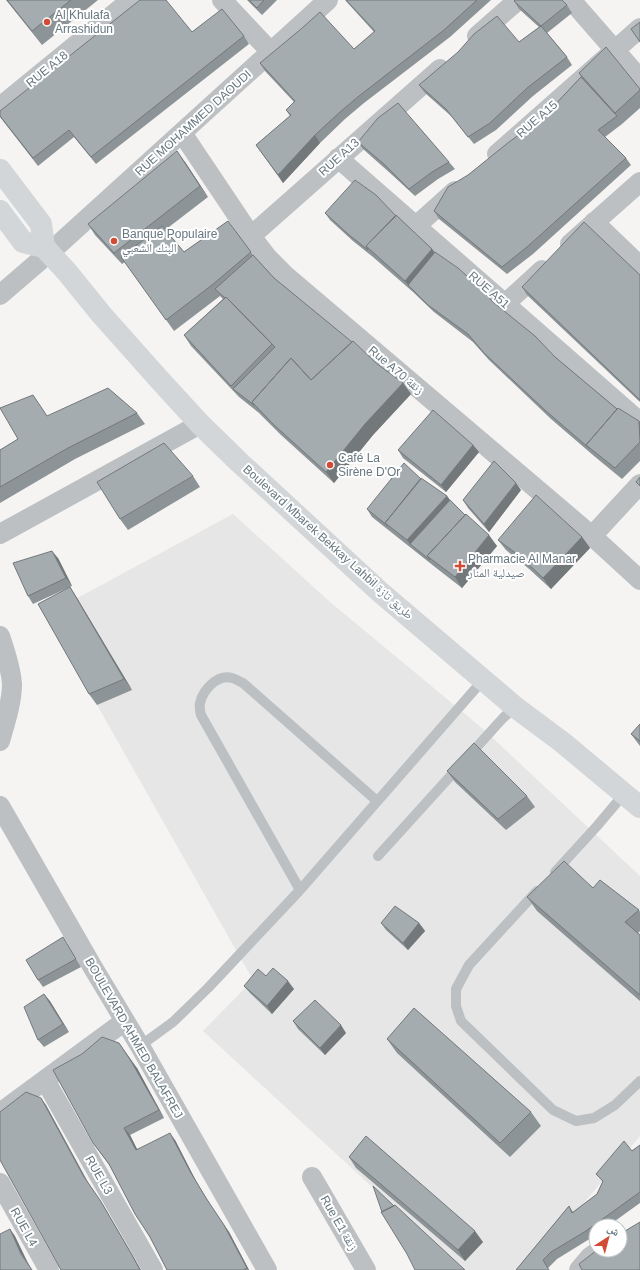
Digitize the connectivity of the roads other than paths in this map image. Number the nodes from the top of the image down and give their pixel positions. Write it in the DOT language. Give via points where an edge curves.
graph roads {
  1 [pos="131,0"];
  2 [pos="222,0"];
  3 [pos="328,0"];
  4 [pos="518,0"];
  5 [pos="572,0"];
  6 [pos="640,28"];
  7 [pos="615,51"];
  8 [pos="271,52"];
  9 [pos="640,80"];
  10 [pos="0,107"];
  11 [pos="182,133"];
  12 [pos="338,158"];
  13 [pos="486,164"];
  14 [pos="0,170"];
  15 [pos="469,179"];
  16 [pos="640,182"];
  17 [pos="0,211"];
  18 [pos="594,222"];
  19 [pos="416,226"];
  20 [pos="251,236"];
  21 [pos="50,248"];
  22 [pos="640,266"];
  23 [pos="0,295"];
  24 [pos="505,304"];
  25 [pos="640,422"];
  26 [pos="200,424"];
  27 [pos="640,484"];
  28 [pos="0,534"];
  29 [pos="592,536"];
  30 [pos="640,580"];
  31 [pos="0,636"];
  32 [pos="483,680"];
  33 [pos="515,707"];
  34 [pos="0,741"];
  35 [pos="624,794"];
  36 [pos="377,801"];
  37 [pos="0,806"];
  38 [pos="640,807"];
  39 [pos="378,856"];
  40 [pos="300,890"];
  41 [pos="125,1021"];
  42 [pos="140,1046"];
  43 [pos="45,1080"];
  44 [pos="640,1081"];
  45 [pos="0,1113"];
  46 [pos="312,1176"];
  47 [pos="0,1183"];
  48 [pos="589,1258"];
  49 [pos="49,1270"];
  50 [pos="153,1270"];
  51 [pos="267,1270"];
  52 [pos="366,1270"];
  53 [pos="579,1270"];
  1 -- 10 [label="street, RUE A18"];
  2 -- 8 [label="street"];
  3 -- 8 [label="street, RUE MOHAMMED DAOUDI"];
  4 -- 12 [label="street, RUE A13"];
  5 -- 7 [label="street"];
  6 -- 7 [label="street, RUE A15"];
  7 -- 9 [label="street"];
  7 -- 13 [label="street, RUE A15"];
  8 -- 11 [label="street, RUE MOHAMMED DAOUDI"];
  11 -- 20 [label="street, Rue A70 زنقة"];
  11 -- 21 [label="street, RUE MOHAMMED DAOUDI"];
  12 -- 19 [label="street, RUE A51"];
  12 -- 20 [label="street, RUE A13"];
  14 -- 21 [label="main road" via="41,224"];
  15 -- 19 [label="street"];
  16 -- 18 [label="street"];
  17 -- 21 [label="main road" via="23,242"];
  18 -- 22 [label="street"];
  18 -- 24 [label="street"];
  19 -- 24 [label="street, RUE A51"];
  20 -- 29 [label="street, Rue A70 زنقة" via="285,275"];
  21 -- 23 [label="street, RUE MOHAMMED DAOUDI"];
  21 -- 26 [label="main road, Boulevard Mbarek Bekkay Lahbil طريق تازة" via="106,320"];
  24 -- 25 [label="street, RUE A51"];
  26 -- 28 [label="street"];
  26 -- 32 [label="main road, Boulevard Mbarek Bekkay Lahbil طريق تازة" via="380,592"];
  27 -- 29 [label="street"];
  29 -- 30 [label="street, Rue A70 زنقة"];
  31 -- 34 [label="street" via="12,684 9,712"];
  32 -- 33 [label="main road, Boulevard Mbarek Bekkay Lahbil طريق تازة"];
  32 -- 36 [label="lane"];
  33 -- 35 [label="main road, Boulevard Mbarek Bekkay Lahbil طريق تازة"];
  33 -- 39 [label="lane"];
  35 -- 38 [label="main road, Boulevard Mbarek Bekkay Lahbil طريق تازة"];
  35 -- 44 [label="lane" via="469,965 456,989 456,1006 461,1021 553,1110 576,1121 594,1118 615,1105"];
  36 -- 40 [label="lane"];
  36 -- 40 [label="lane" via="243,684 230,678 219,679 208,688 200,704 201,715"];
  37 -- 41 [label="street, BOULEVARD AHMED BALAFREJ"];
  40 -- 42 [label="lane" via="208,988 173,1022"];
  41 -- 42 [label="street, BOULEVARD AHMED BALAFREJ"];
  41 -- 43 [label="street"];
  42 -- 51 [label="street, BOULEVARD AHMED BALAFREJ"];
  43 -- 45 [label="street"];
  43 -- 50 [label="street, RUE L3"];
  46 -- 52 [label="street, Rue E1 زنقة"];
  47 -- 49 [label="street, RUE L4"];
  48 -- 53 [label="street"];
}
